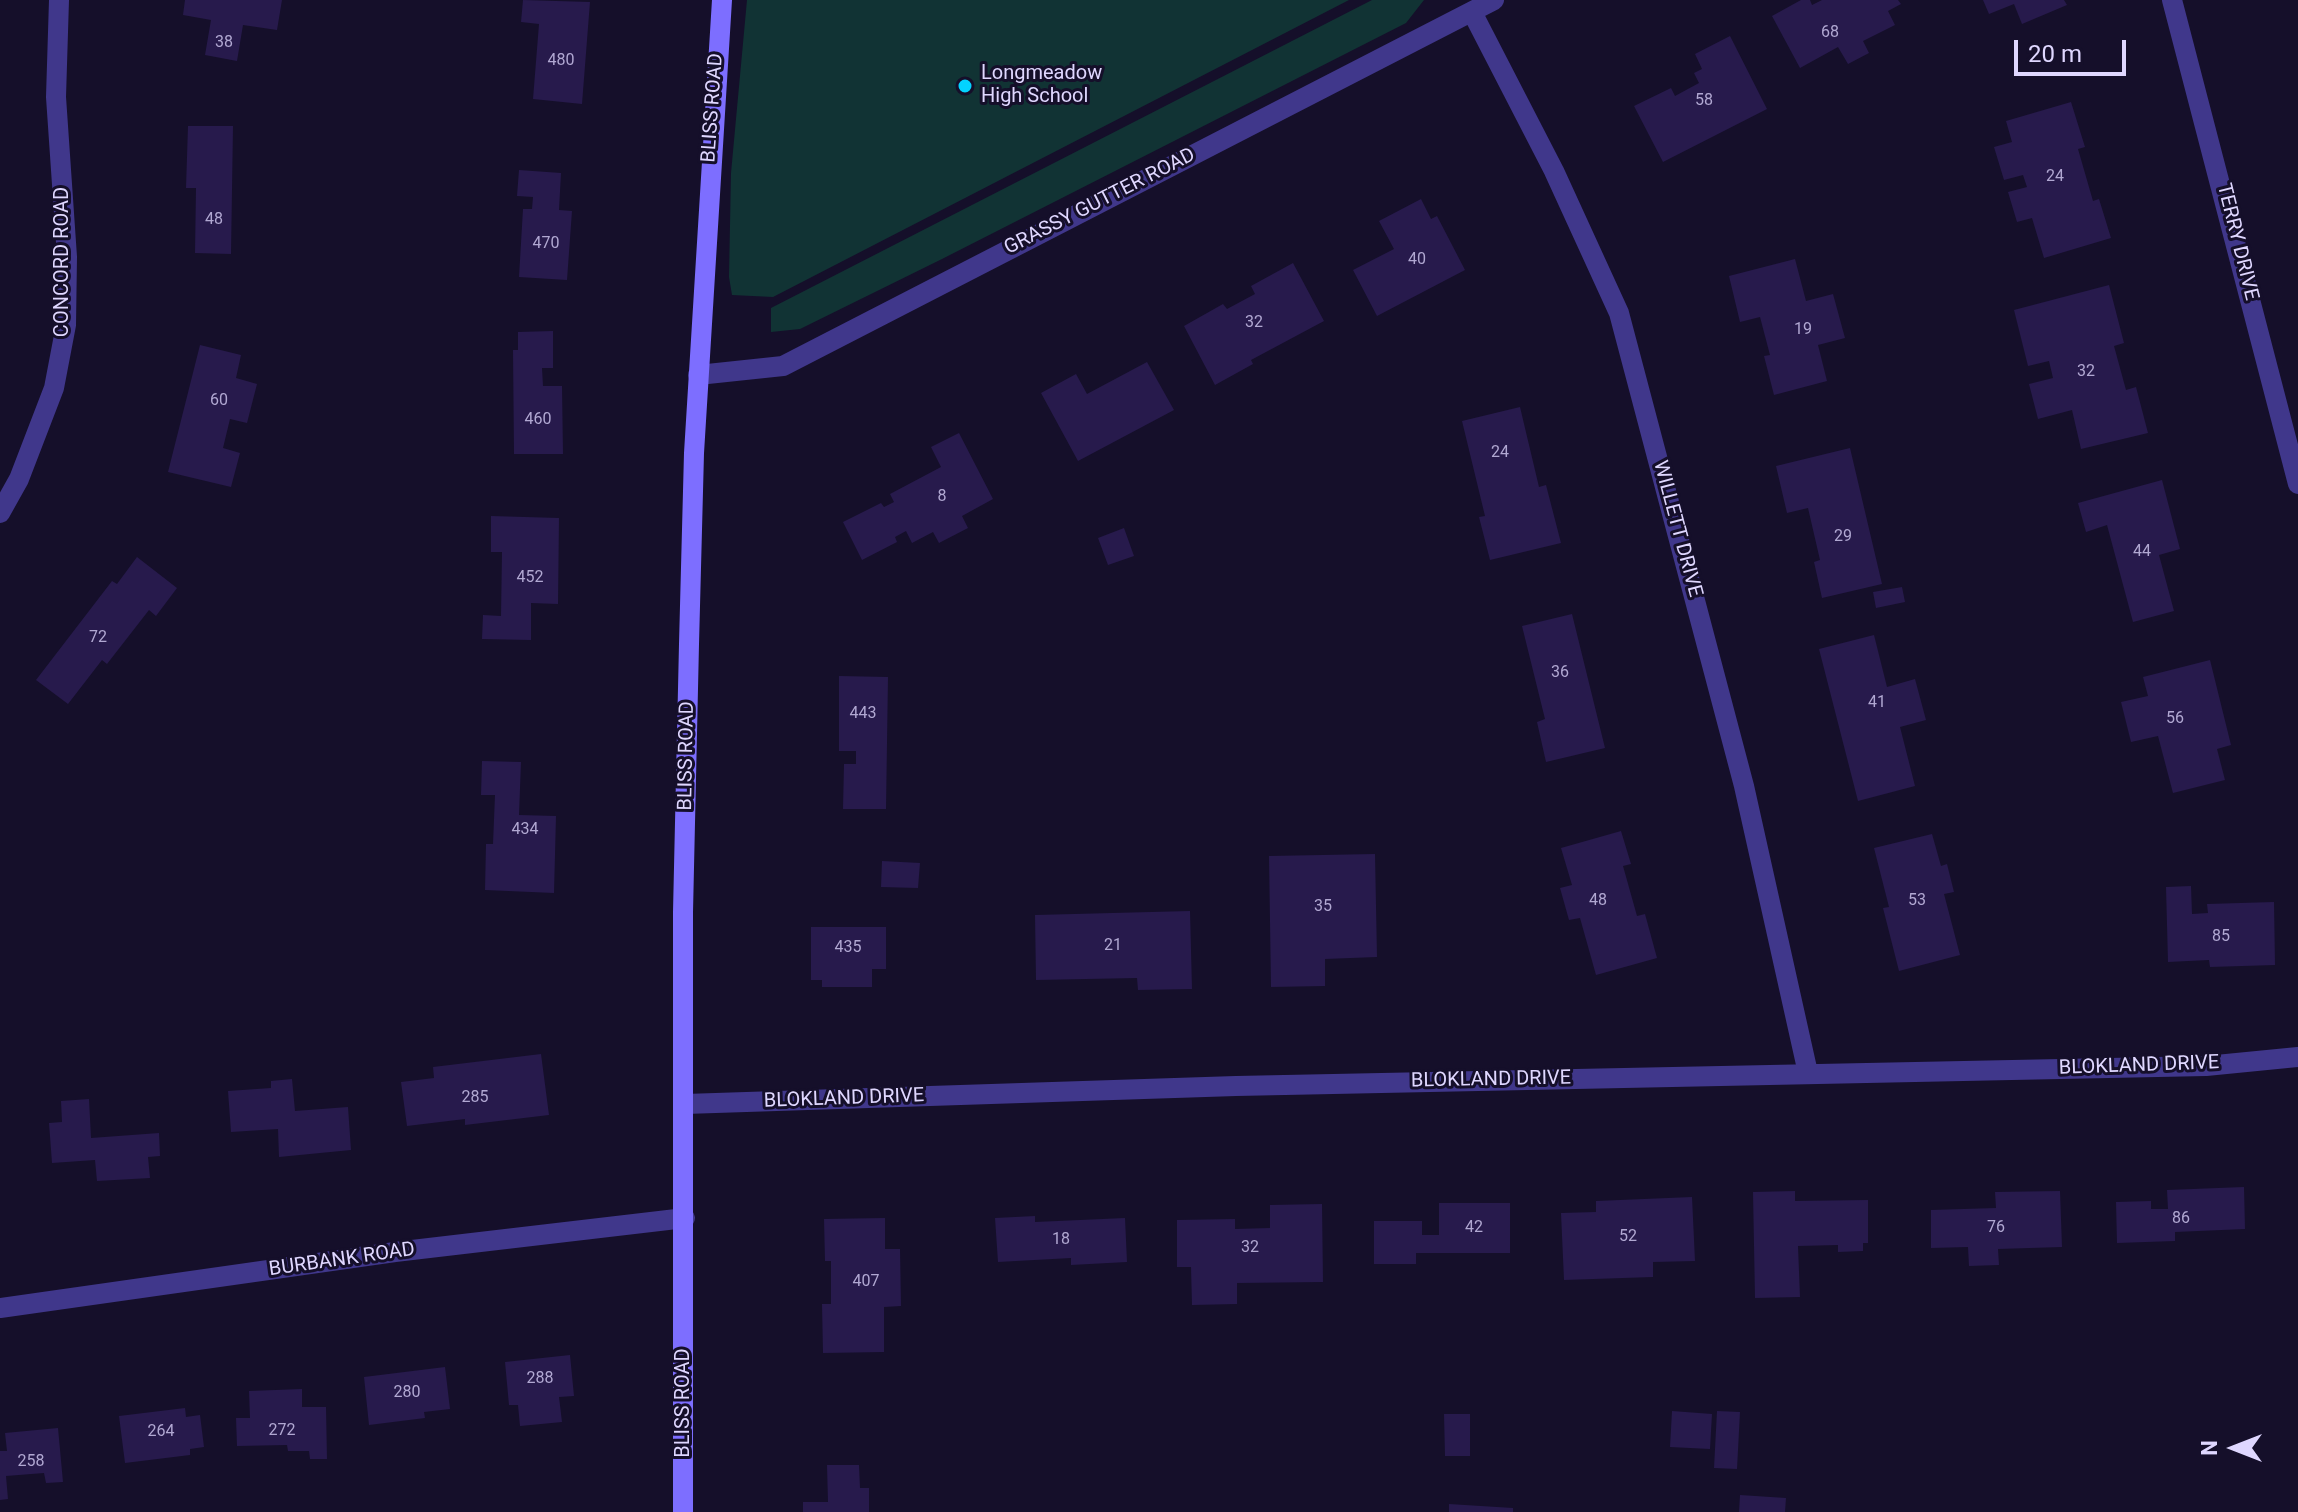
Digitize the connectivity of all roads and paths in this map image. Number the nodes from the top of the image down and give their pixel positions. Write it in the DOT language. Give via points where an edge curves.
graph roads {
  1 [pos="59,0"];
  2 [pos="722,0"];
  3 [pos="1494,0"];
  4 [pos="2172,0"];
  5 [pos="1472,12"];
  6 [pos="698,375"];
  7 [pos="2298,484"];
  8 [pos="0,513"];
  9 [pos="2298,1057"];
  10 [pos="1808,1073"];
  11 [pos="685,1104"];
  12 [pos="685,1218"];
  13 [pos="0,1308"];
  14 [pos="683,1512"];
  1 -- 8 [label="street, CONCORD ROAD" via="56,97 66,325 54,388"];
  2 -- 6 [label="main road, BLISS ROAD"];
  3 -- 5 [label="street, GRASSY GUTTER ROAD"];
  4 -- 7 [label="street, TERRY DRIVE"];
  5 -- 6 [label="street, GRASSY GUTTER ROAD" via="783,366"];
  5 -- 10 [label="street, WILLETT DRIVE" via="1619,313 1744,786"];
  6 -- 11 [label="main road, BLISS ROAD" via="683,912"];
  9 -- 10 [label="street, BLOKLAND DRIVE" via="2206,1066"];
  10 -- 11 [label="street, BLOKLAND DRIVE"];
  11 -- 12 [label="main road, BLISS ROAD"];
  12 -- 13 [label="street, BURBANK ROAD" via="395,1252"];
  12 -- 14 [label="main road, BLISS ROAD"];
}
